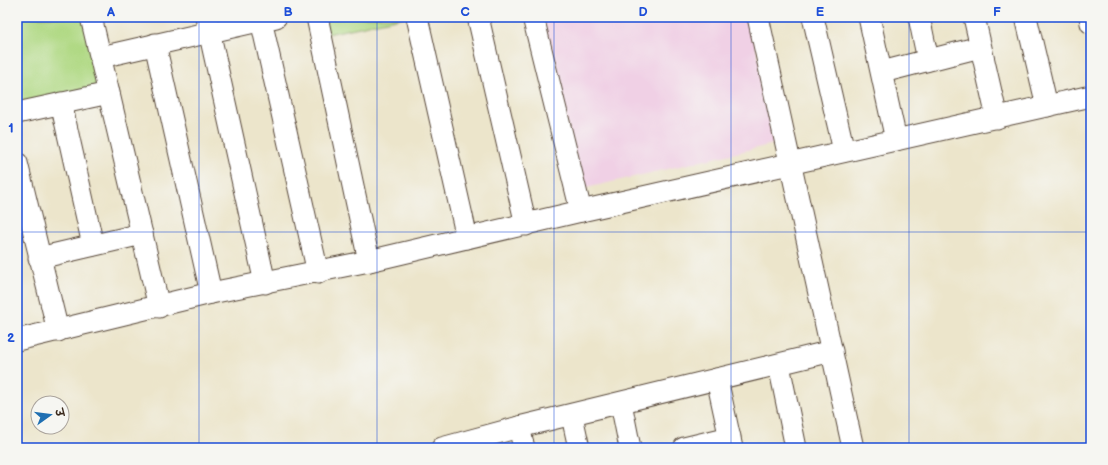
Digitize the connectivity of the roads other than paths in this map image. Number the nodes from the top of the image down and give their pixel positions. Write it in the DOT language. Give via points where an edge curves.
graph roads {
  1 [pos="91,17"];
  2 [pos="317,17"];
  3 [pos="417,17"];
  4 [pos="478,17"];
  5 [pos="533,17"];
  6 [pos="758,17"];
  7 [pos="813,17"];
  8 [pos="869,17"];
  9 [pos="918,17"];
  10 [pos="974,17"];
  11 [pos="1026,17"];
  12 [pos="1090,17"];
  13 [pos="268,19"];
  14 [pos="1091,23"];
  15 [pos="208,25"];
  16 [pos="156,44"];
  17 [pos="980,47"];
  18 [pos="101,57"];
  19 [pos="928,60"];
  20 [pos="882,72"];
  21 [pos="109,93"];
  22 [pos="1091,96"];
  23 [pos="61,103"];
  24 [pos="1047,106"];
  25 [pos="17,114"];
  26 [pos="997,118"];
  27 [pos="896,140"];
  28 [pos="844,151"];
  29 [pos="17,163"];
  30 [pos="792,164"];
  31 [pos="581,211"];
  32 [pos="526,225"];
  33 [pos="142,234"];
  34 [pos="467,238"];
  35 [pos="93,245"];
  36 [pos="39,258"];
  37 [pos="369,261"];
  38 [pos="318,273"];
  39 [pos="265,282"];
  40 [pos="211,293"];
  41 [pos="159,307"];
  42 [pos="58,331"];
  43 [pos="17,340"];
  44 [pos="832,351"];
  45 [pos="779,365"];
  46 [pos="717,379"];
  47 [pos="621,404"];
  48 [pos="572,416"];
  49 [pos="519,427"];
  50 [pos="731,443"];
  51 [pos="442,448"];
  52 [pos="524,448"];
  53 [pos="579,448"];
  54 [pos="630,448"];
  55 [pos="684,448"];
  56 [pos="796,448"];
  57 [pos="853,448"];
  1 -- 18 [label="street"];
  2 -- 37 [label="street"];
  3 -- 34 [label="street"];
  4 -- 32 [label="street"];
  5 -- 31 [label="street"];
  6 -- 30 [label="street"];
  7 -- 28 [label="street"];
  8 -- 20 [label="street"];
  9 -- 19 [label="street"];
  10 -- 17 [label="street"];
  11 -- 24 [label="street"];
  12 -- 14 [label="street"];
  13 -- 15 [label="street"];
  13 -- 38 [label="street"];
  15 -- 16 [label="street"];
  15 -- 39 [label="street"];
  16 -- 18 [label="street"];
  16 -- 40 [label="street"];
  17 -- 19 [label="street"];
  17 -- 26 [label="street"];
  18 -- 21 [label="street"];
  19 -- 20 [label="street"];
  20 -- 27 [label="street"];
  21 -- 23 [label="street"];
  21 -- 33 [label="street"];
  22 -- 24 [label="street"];
  23 -- 25 [label="street"];
  23 -- 35 [label="street"];
  24 -- 26 [label="street"];
  26 -- 27 [label="street"];
  27 -- 28 [label="street"];
  28 -- 30 [label="street"];
  29 -- 36 [label="street"];
  30 -- 31 [label="street"];
  30 -- 44 [label="street"];
  31 -- 32 [label="street"];
  32 -- 34 [label="street"];
  33 -- 35 [label="street"];
  33 -- 41 [label="street"];
  34 -- 37 [label="street"];
  35 -- 36 [label="street"];
  36 -- 42 [label="street"];
  37 -- 38 [label="street"];
  38 -- 39 [label="street"];
  39 -- 40 [label="street"];
  40 -- 41 [label="street"];
  41 -- 42 [label="street"];
  42 -- 43 [label="street"];
  44 -- 45 [label="street"];
  44 -- 57 [label="street"];
  45 -- 46 [label="street"];
  45 -- 56 [label="street"];
  46 -- 47 [label="street"];
  46 -- 50 [label="street"];
  47 -- 48 [label="street"];
  47 -- 54 [label="street"];
  48 -- 49 [label="street"];
  48 -- 53 [label="street"];
  49 -- 51 [label="street"];
  49 -- 52 [label="street"];
  50 -- 55 [label="street"];
}
